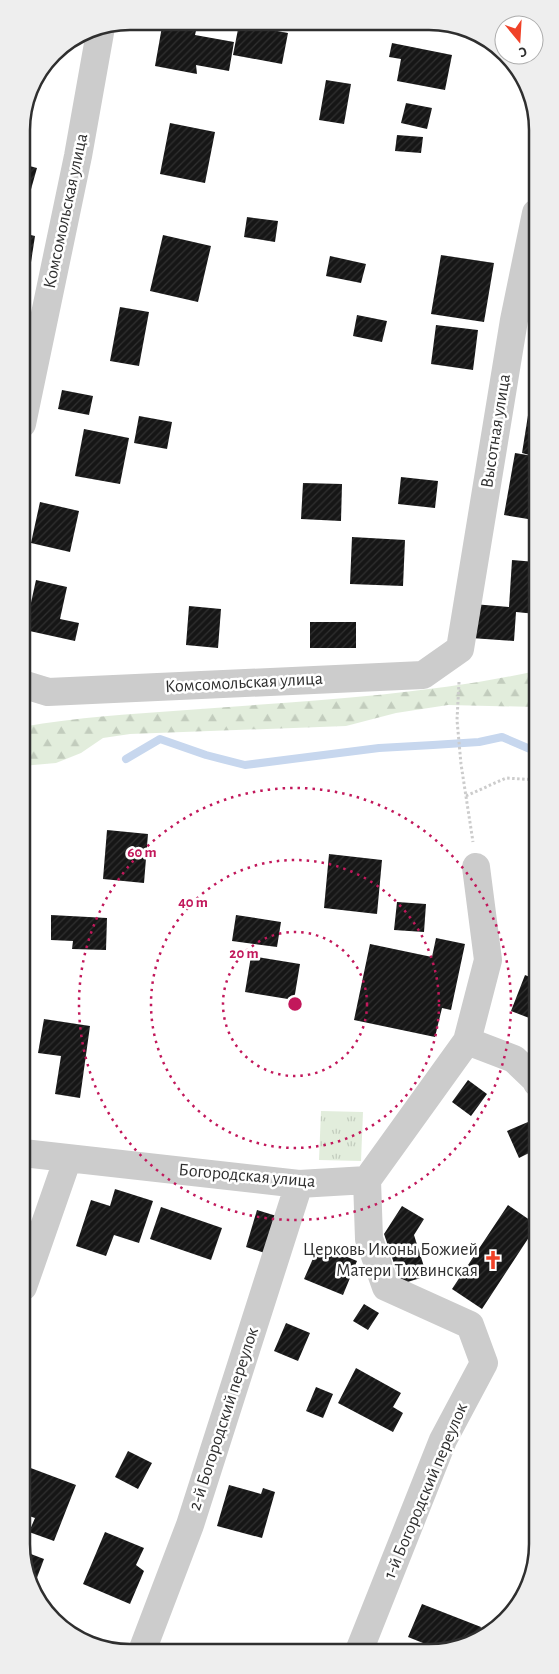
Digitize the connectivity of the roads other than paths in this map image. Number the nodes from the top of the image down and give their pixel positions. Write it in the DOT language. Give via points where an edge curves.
graph roads {
  1 [pos="100,35"];
  2 [pos="529,247"];
  3 [pos="30,386"];
  4 [pos="460,649"];
  5 [pos="30,686"];
  6 [pos="476,867"];
  7 [pos="467,1041"];
  8 [pos="529,1073"];
  9 [pos="30,1154"];
  10 [pos="68,1158"];
  11 [pos="367,1180"];
  12 [pos="299,1184"];
  13 [pos="30,1268"];
  14 [pos="145,1644"];
  15 [pos="362,1644"];
  1 -- 3 [label="street, Комсомольская улица"];
  2 -- 4 [label="street, Высотная улица"];
  4 -- 5 [label="street, Комсомольская улица" via="423,675 48,692"];
  6 -- 7 [label="street" via="488,960"];
  7 -- 8 [label="street" via="514,1059"];
  7 -- 11 [label="street"];
  9 -- 10 [label="street, Богородская улица"];
  10 -- 12 [label="street, Богородская улица"];
  10 -- 13 [label="street"];
  11 -- 12 [label="street, Богородская улица"];
  11 -- 15 [label="street, 1-й Богородский переулок" via="369,1240 386,1288 470,1326 484,1363 443,1440"];
  12 -- 14 [label="street, 2-й Богородский переулок" via="190,1525"];
}
